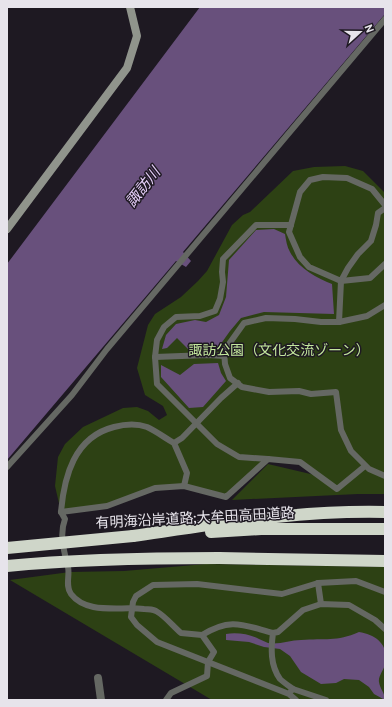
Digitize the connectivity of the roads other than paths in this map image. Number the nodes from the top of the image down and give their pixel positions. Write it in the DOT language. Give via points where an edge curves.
graph roads {
  1 [pos="130,7"];
  2 [pos="385,19"];
  3 [pos="385,205"];
  4 [pos="385,208"];
  5 [pos="291,225"];
  6 [pos="7,229"];
  7 [pos="384,268"];
  8 [pos="341,281"];
  9 [pos="385,305"];
  10 [pos="339,322"];
  11 [pos="224,356"];
  12 [pos="155,357"];
  13 [pos="238,383"];
  14 [pos="197,422"];
  15 [pos="174,443"];
  16 [pos="268,459"];
  17 [pos="365,466"];
  18 [pos="7,467"];
  19 [pos="385,476"];
  20 [pos="184,486"];
  21 [pos="61,512"];
  22 [pos="385,512"];
  23 [pos="385,529"];
  24 [pos="134,536"];
  25 [pos="7,548"];
  26 [pos="385,561"];
  27 [pos="7,566"];
  28 [pos="318,583"];
  29 [pos="385,592"];
  30 [pos="321,604"];
  31 [pos="132,607"];
  32 [pos="385,628"];
  33 [pos="273,633"];
  34 [pos="202,635"];
  35 [pos="208,662"];
  36 [pos="98,678"];
  37 [pos="291,692"];
  38 [pos="101,700"];
  39 [pos="166,700"];
  40 [pos="296,700"];
  41 [pos="326,700"];
  1 -- 6 [label="street" via="137,36 127,68"];
  2 -- 18 [label="lane" via="107,349 72,395"];
  3 -- 5 [label="lane" via="372,189 347,178 322,177 310,180 300,192"];
  4 -- 8 [label="lane" via="378,213 371,241 358,254"];
  5 -- 8 [label="lane" via="289,232 300,257 309,267"];
  5 -- 12 [label="lane" via="256,225 223,259 223,282 215,311 200,316 176,317 164,327 157,340"];
  7 -- 8 [label="lane" via="370,278"];
  8 -- 10 [label="lane"];
  9 -- 10 [label="lane" via="368,316"];
  10 -- 11 [label="lane" via="266,318 244,323 224,351"];
  11 -- 12 [label="lane"];
  11 -- 13 [label="lane" via="230,378"];
  12 -- 14 [label="lane" via="157,384"];
  13 -- 14 [label="lane"];
  13 -- 17 [label="lane" via="242,387 269,392 336,392 341,430 351,451"];
  14 -- 15 [label="lane"];
  14 -- 16 [label="lane" via="217,444 239,457"];
  15 -- 20 [label="lane" via="187,473"];
  15 -- 21 [label="lane" via="147,427 132,424 120,425 94,435 83,444 67,475"];
  16 -- 17 [label="lane" via="300,462 337,490"];
  16 -- 20 [label="lane" via="226,497"];
  17 -- 19 [label="lane"];
  20 -- 21 [label="lane" via="155,488 107,506"];
  21 -- 31 [label="lane" via="65,519 62,526 63,547 70,572 70,593 80,602 96,608"];
  22 -- 24 [label="highway" via="318,512 253,518"];
  23 -- 24 [label="highway, 有明海沿岸道路;大牟田高田道路" via="261,529"];
  24 -- 25 [label="highway, 有明海沿岸道路;大牟田高田道路, bridge"];
  26 -- 27 [label="highway, bridge" via="145,558"];
  28 -- 29 [label="lane" via="356,581"];
  28 -- 30 [label="lane"];
  28 -- 31 [label="lane" via="282,594 197,584 153,584 136,596"];
  30 -- 32 [label="lane" via="349,606"];
  30 -- 33 [label="lane" via="302,610 278,632"];
  31 -- 34 [label="lane" via="155,610 181,633"];
  31 -- 35 [label="lane" via="131,617 136,625 157,642"];
  33 -- 34 [label="lane" via="235,623 213,628"];
  33 -- 37 [label="lane" via="272,660 280,679"];
  34 -- 35 [label="lane" via="214,652"];
  35 -- 37 [label="lane"];
  35 -- 39 [label="lane" via="207,676 171,692"];
  36 -- 38 [label="street"];
  37 -- 40 [label="lane"];
  37 -- 41 [label="lane"];
}
